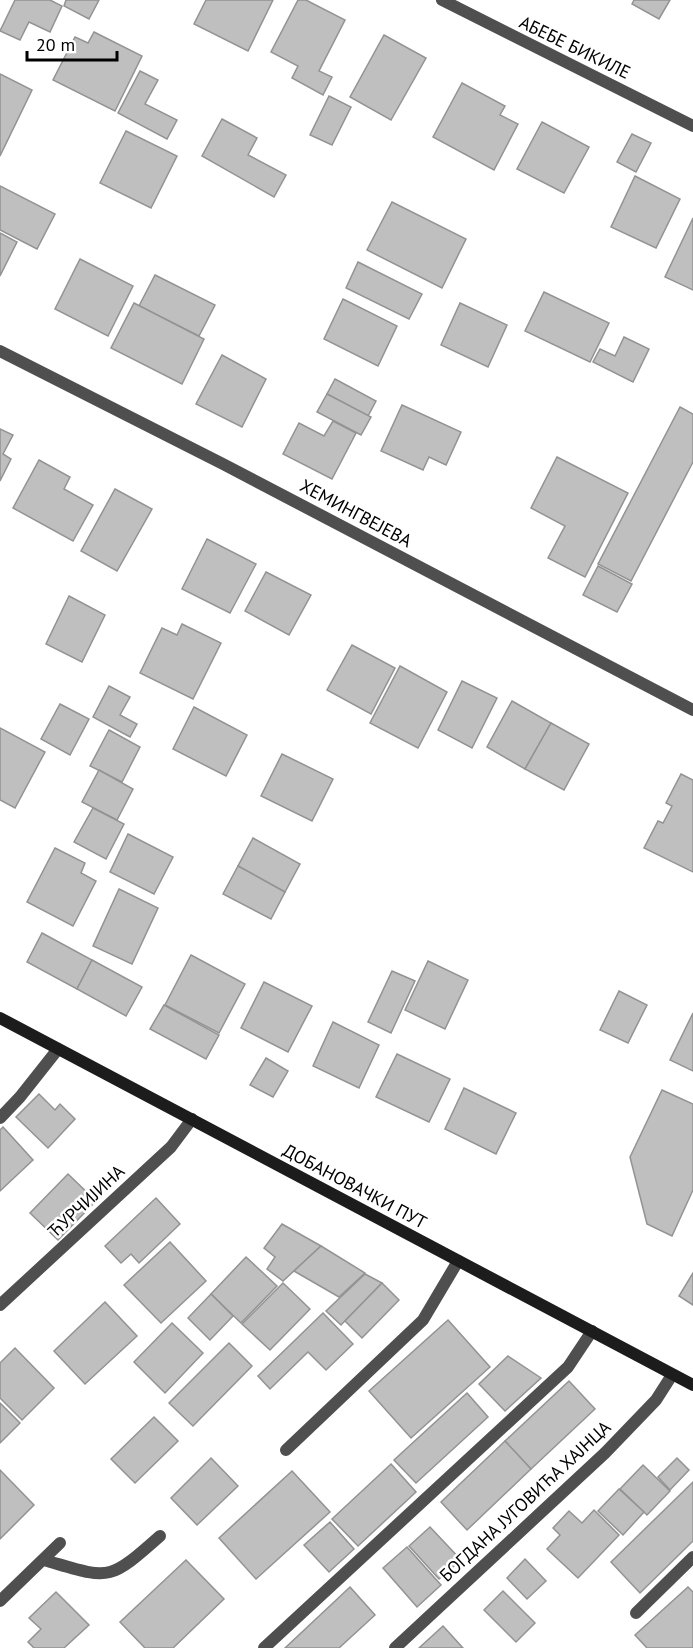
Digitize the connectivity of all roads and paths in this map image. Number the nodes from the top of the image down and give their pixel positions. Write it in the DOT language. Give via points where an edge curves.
graph roads {
  1 [pos="442,0"];
  2 [pos="693,126"];
  3 [pos="0,351"];
  4 [pos="693,710"];
  5 [pos="0,1018"];
  6 [pos="58,1049"];
  7 [pos="0,1118"];
  8 [pos="192,1119"];
  9 [pos="458,1261"];
  10 [pos="0,1305"];
  11 [pos="592,1331"];
  12 [pos="672,1375"];
  13 [pos="693,1386"];
  14 [pos="286,1450"];
  15 [pos="160,1536"];
  16 [pos="60,1542"];
  17 [pos="693,1557"];
  18 [pos="44,1560"];
  19 [pos="0,1601"];
  20 [pos="636,1613"];
  21 [pos="264,1648"];
  22 [pos="395,1648"];
  1 -- 2 [label="street, АБЕБЕ БИКИЛЕ"];
  3 -- 4 [label="street, ХЕМИНГВЕЈЕВА"];
  5 -- 6 [label="street, ДОБАНОВАЧКИ ПУТ"];
  6 -- 7 [label="street"];
  6 -- 8 [label="street, ДОБАНОВАЧКИ ПУТ"];
  8 -- 9 [label="street, ДОБАНОВАЧКИ ПУТ"];
  8 -- 10 [label="street, ЋУРЧИЈИНА" via="171,1147"];
  9 -- 11 [label="street, ДОБАНОВАЧКИ ПУТ"];
  9 -- 14 [label="street" via="423,1320"];
  11 -- 12 [label="street, ДОБАНОВАЧКИ ПУТ"];
  11 -- 21 [label="street" via="568,1366"];
  12 -- 13 [label="street, ДОБАНОВАЧКИ ПУТ"];
  12 -- 22 [label="street, БОГДАНА ЈУГОВИЋА ХАЈНЦА" via="656,1400 605,1453"];
  15 -- 18 [label="street" via="126,1566 110,1574 91,1574"];
  16 -- 18 [label="street"];
  17 -- 20 [label="street"];
  18 -- 19 [label="street"];
}
